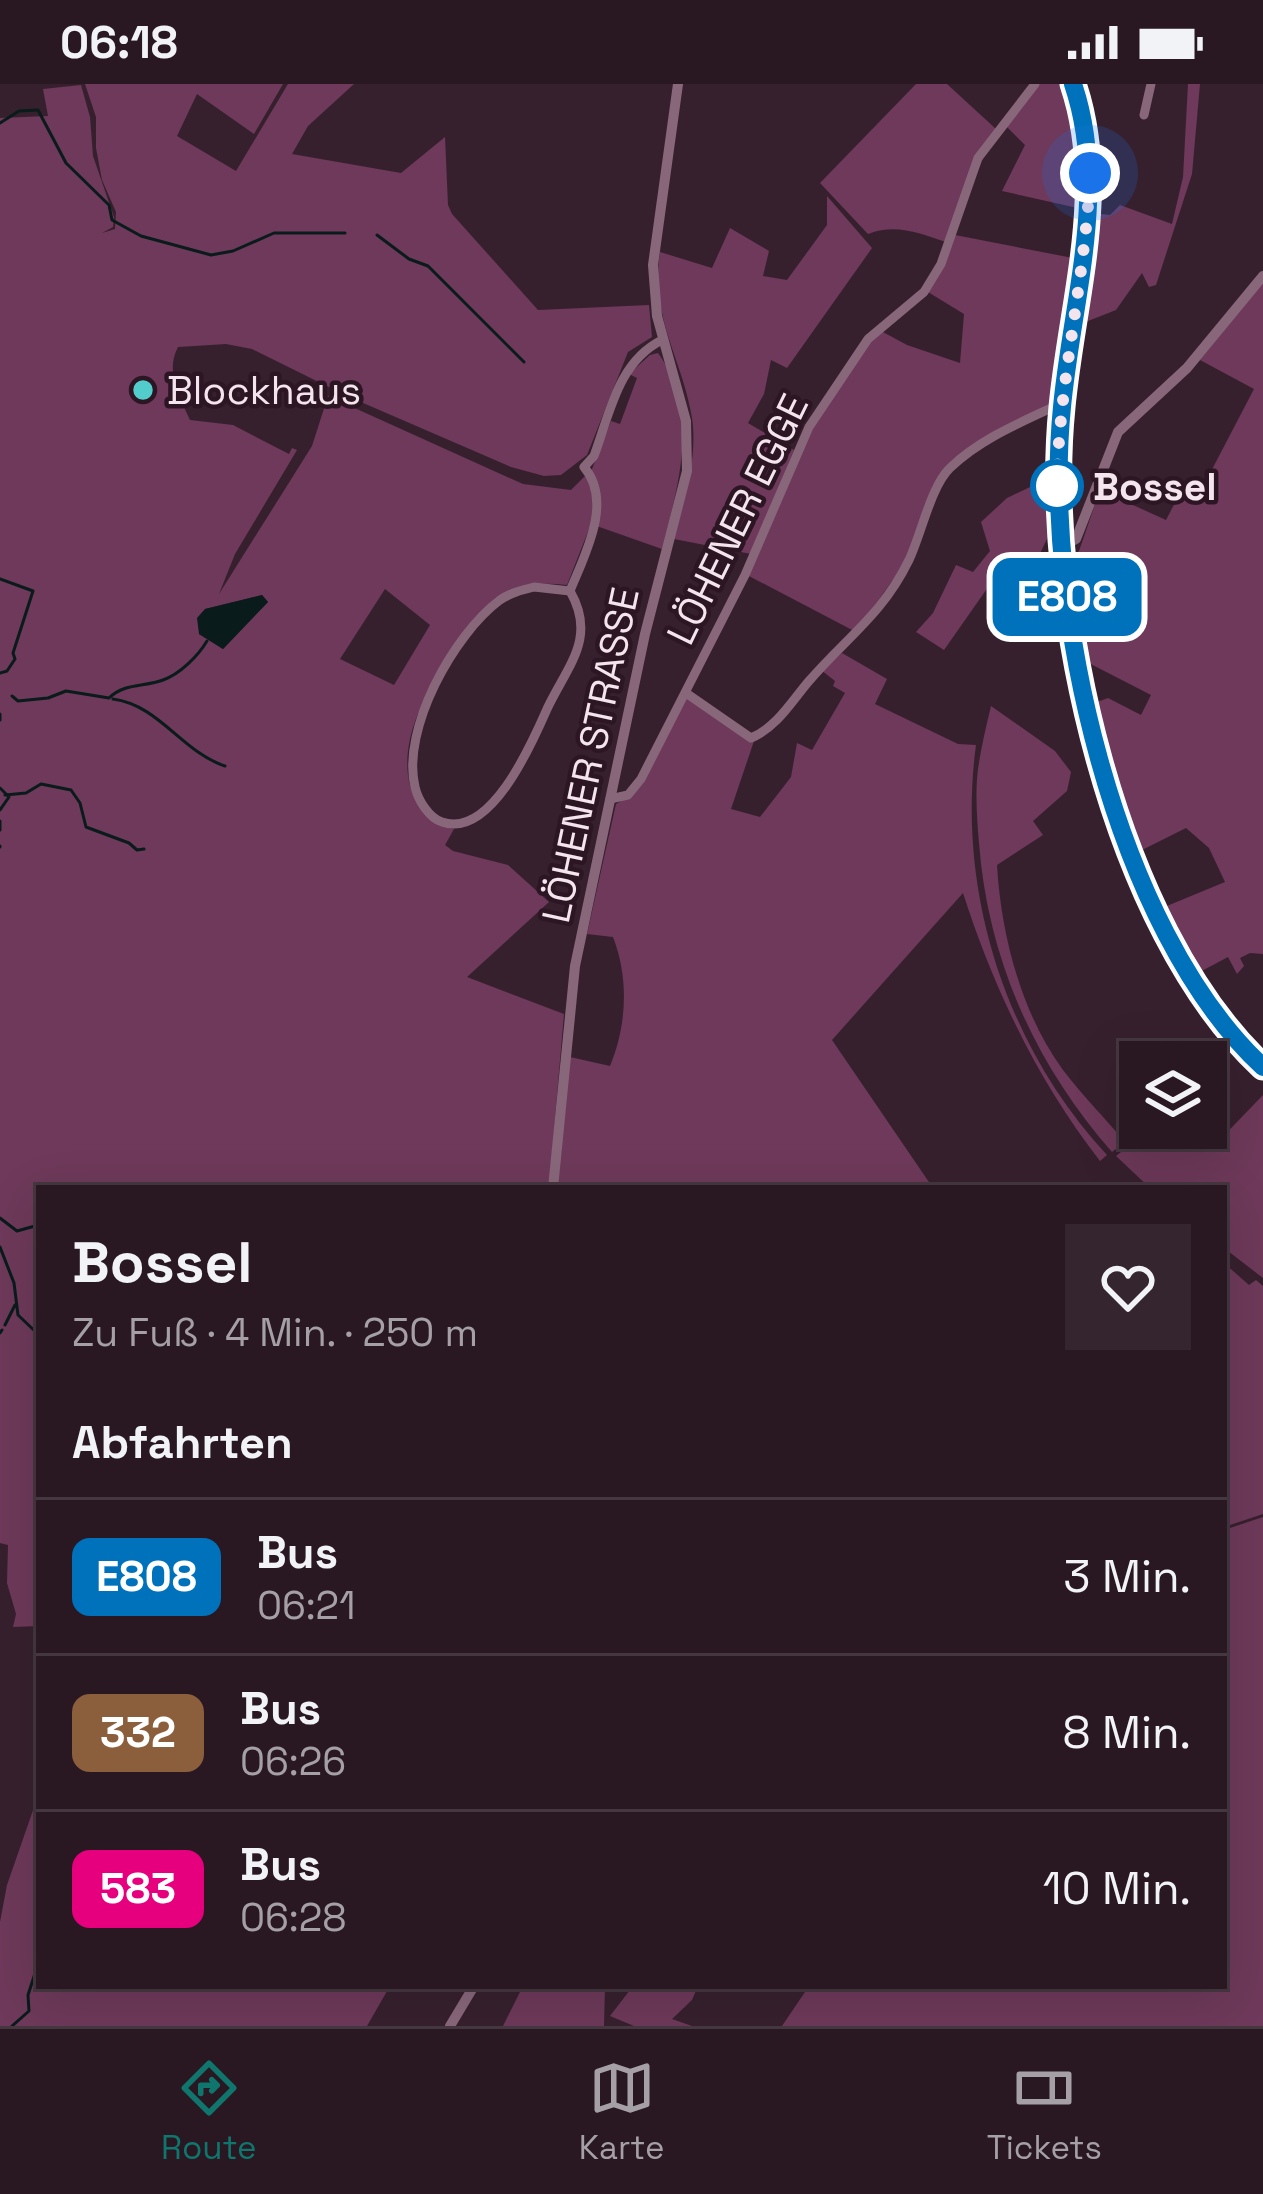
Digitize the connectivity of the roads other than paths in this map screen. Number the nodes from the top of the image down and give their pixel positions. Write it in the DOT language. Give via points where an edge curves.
graph roads {
  1 [pos="678,84"];
  2 [pos="1036,84"];
  3 [pos="1073,84"];
  4 [pos="1151,84"];
  5 [pos="1144,115"];
  6 [pos="1263,276"];
  7 [pos="662,340"];
  8 [pos="1062,403"];
  9 [pos="1060,548"];
  10 [pos="570,591"];
  11 [pos="686,693"];
  12 [pos="610,800"];
  13 [pos="1263,1067"];
  14 [pos="553,1185"];
  15 [pos="472,1989"];
  16 [pos="450,2026"];
  1 -- 7 [label="street, LÖHENER STRASSE" via="653,265"];
  2 -- 11 [label="street, LÖHENER EGGE" via="978,158 924,292 868,339 809,427"];
  3 -- 8 [label="main road" via="1085,129 1088,211"];
  4 -- 5 [label="street"];
  6 -- 9 [label="street" via="1187,368 1118,431 1076,538"];
  7 -- 10 [label="street" via="628,365 584,467 596,523"];
  7 -- 12 [label="street, LÖHENER STRASSE" via="681,394 687,471"];
  8 -- 9 [label="main road"];
  8 -- 11 [label="street" via="950,468 889,596 767,731 751,738"];
  9 -- 13 [label="main road" via="1077,670 1141,879 1208,1005"];
  10 -- 10 [label="street" via="534,587 498,602 440,677 415,732 415,788 430,816 460,824 488,808 520,768 584,632"];
  11 -- 12 [label="street, LÖHENER EGGE" via="641,779"];
  12 -- 14 [label="street, LÖHENER STRASSE" via="574,966"];
  15 -- 16 [label="street"];
}
